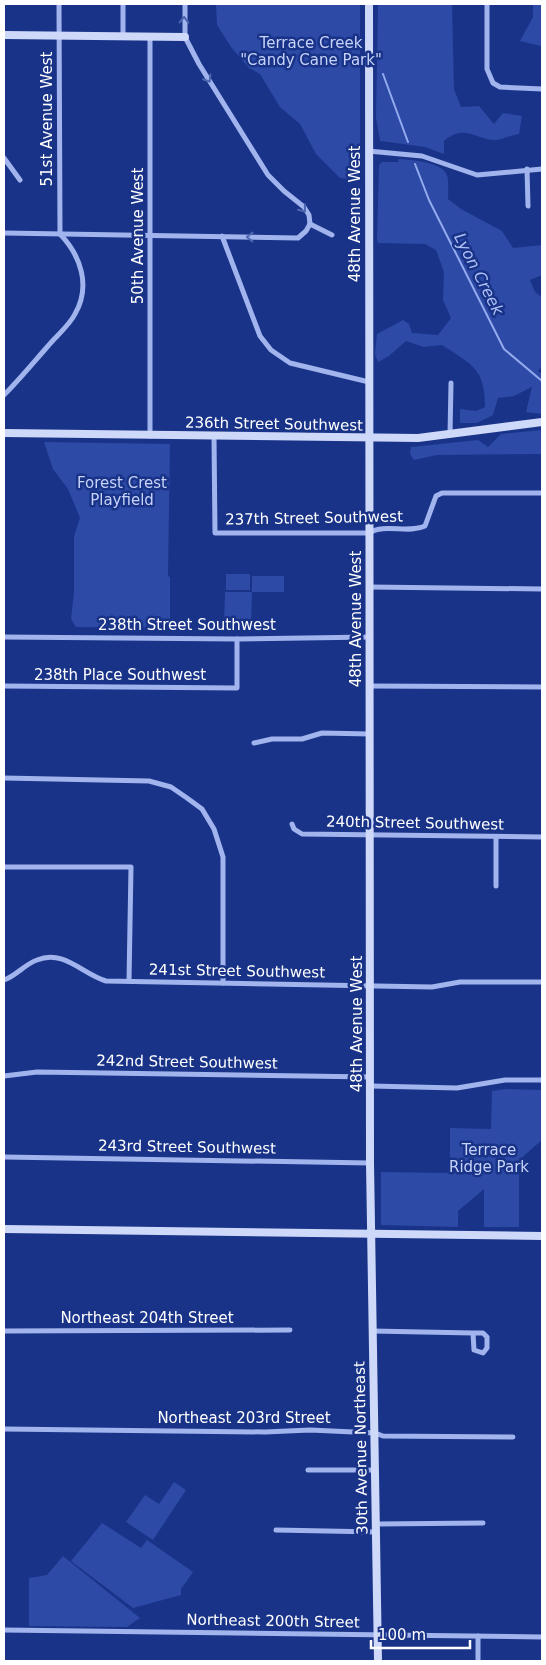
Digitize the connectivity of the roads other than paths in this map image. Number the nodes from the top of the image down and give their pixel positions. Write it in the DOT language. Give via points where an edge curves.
graph roads {
  1 [pos="59,4"];
  2 [pos="123,4"];
  3 [pos="185,4"];
  4 [pos="369,4"];
  5 [pos="487,4"];
  6 [pos="4,35"];
  7 [pos="59,35"];
  8 [pos="123,36"];
  9 [pos="150,36"];
  10 [pos="184,37"];
  11 [pos="542,89"];
  12 [pos="368,151"];
  13 [pos="4,158"];
  14 [pos="528,169"];
  15 [pos="542,169"];
  16 [pos="20,180"];
  17 [pos="528,206"];
  18 [pos="310,224"];
  19 [pos="4,233"];
  20 [pos="60,234"];
  21 [pos="332,235"];
  22 [pos="151,236"];
  23 [pos="222,236"];
  24 [pos="370,382"];
  25 [pos="450,383"];
  26 [pos="4,395"];
  27 [pos="542,422"];
  28 [pos="4,433"];
  29 [pos="150,436"];
  30 [pos="450,436"];
  31 [pos="214,438"];
  32 [pos="369,438"];
  33 [pos="542,494"];
  34 [pos="369,533"];
  35 [pos="370,587"];
  36 [pos="542,590"];
  37 [pos="4,637"];
  38 [pos="370,637"];
  39 [pos="237,639"];
  40 [pos="4,686"];
  41 [pos="370,686"];
  42 [pos="542,688"];
  43 [pos="370,734"];
  44 [pos="254,743"];
  45 [pos="4,778"];
  46 [pos="292,824"];
  47 [pos="370,835"];
  48 [pos="542,837"];
  49 [pos="496,838"];
  50 [pos="4,867"];
  51 [pos="496,886"];
  52 [pos="4,980"];
  53 [pos="129,981"];
  54 [pos="542,982"];
  55 [pos="223,983"];
  56 [pos="370,986"];
  57 [pos="4,1076"];
  58 [pos="370,1078"];
  59 [pos="542,1080"];
  60 [pos="371,1086"];
  61 [pos="4,1157"];
  62 [pos="370,1163"];
  63 [pos="4,1229"];
  64 [pos="371,1234"];
  65 [pos="542,1236"];
  66 [pos="290,1330"];
  67 [pos="4,1331"];
  68 [pos="372,1331"];
  69 [pos="473,1333"];
  70 [pos="4,1428"];
  71 [pos="374,1433"];
  72 [pos="513,1438"];
  73 [pos="308,1470"];
  74 [pos="376,1470"];
  75 [pos="483,1523"];
  76 [pos="377,1528"];
  77 [pos="276,1530"];
  78 [pos="4,1630"];
  79 [pos="378,1634"];
  80 [pos="478,1636"];
  81 [pos="542,1637"];
  82 [pos="378,1661"];
  83 [pos="478,1661"];
  1 -- 7 [label="street, 51st Avenue West"];
  2 -- 8 [label="street"];
  10 -- 3 [label="street, one-way"];
  4 -- 12 [label="main road, 48th Avenue West"];
  5 -- 11 [label="street" via="487,68 493,83 500,87"];
  6 -- 7 [label="main road"];
  7 -- 8 [label="main road"];
  7 -- 20 [label="street, 51st Avenue West"];
  8 -- 9 [label="main road"];
  9 -- 10 [label="main road"];
  9 -- 22 [label="street, 50th Avenue West"];
  10 -- 18 [label="street, one-way" via="268,174 284,192 304,206"];
  12 -- 14 [label="street" via="422,156 477,174"];
  12 -- 24 [label="main road, 48th Avenue West"];
  13 -- 16 [label="street"];
  14 -- 15 [label="street"];
  14 -- 17 [label="street"];
  18 -- 21 [label="street"];
  18 -- 23 [label="street, one-way" via="298,238"];
  19 -- 20 [label="street"];
  20 -- 22 [label="street"];
  20 -- 26 [label="street" via="72,246 78,260 84,286 82,300 75,316"];
  22 -- 23 [label="street"];
  22 -- 29 [label="street, 50th Avenue West"];
  23 -- 24 [label="street" via="260,336 271,350 290,363"];
  24 -- 32 [label="main road, 48th Avenue West"];
  25 -- 30 [label="street"];
  27 -- 30 [label="main road, 236th Street Southwest"];
  28 -- 29 [label="main road, 236th Street Southwest"];
  29 -- 31 [label="main road, 236th Street Southwest"];
  30 -- 32 [label="main road, 236th Street Southwest"];
  31 -- 32 [label="main road, 236th Street Southwest"];
  31 -- 34 [label="street, 237th Street Southwest" via="215,533"];
  32 -- 34 [label="main road, 48th Avenue West"];
  33 -- 34 [label="street, 237th Street Southwest" via="442,493 436,496 425,526 418,529 376,528"];
  34 -- 35 [label="main road, 48th Avenue West"];
  35 -- 36 [label="street"];
  35 -- 38 [label="main road, 48th Avenue West"];
  37 -- 39 [label="street, 238th Street Southwest"];
  38 -- 39 [label="street, 238th Street Southwest"];
  38 -- 41 [label="main road, 48th Avenue West"];
  39 -- 40 [label="street, 238th Place Southwest" via="237,688"];
  41 -- 42 [label="street"];
  41 -- 43 [label="main road, 48th Avenue West"];
  43 -- 44 [label="street" via="322,733 302,739"];
  43 -- 47 [label="main road, 48th Avenue West"];
  45 -- 55 [label="street" via="148,781 171,787 202,809 214,828 223,857"];
  46 -- 47 [label="street, 240th Street Southwest" via="302,834"];
  47 -- 49 [label="street, 240th Street Southwest"];
  47 -- 56 [label="main road, 48th Avenue West"];
  48 -- 49 [label="street, 240th Street Southwest"];
  49 -- 51 [label="street"];
  50 -- 53 [label="street" via="131,867"];
  52 -- 53 [label="street, 241st Street Southwest" via="26,964 50,957 67,960 106,981"];
  53 -- 55 [label="street, 241st Street Southwest"];
  54 -- 56 [label="street, 241st Street Southwest"];
  55 -- 56 [label="street, 241st Street Southwest"];
  56 -- 58 [label="main road, 48th Avenue West"];
  57 -- 58 [label="street, 242nd Street Southwest" via="37,1072"];
  58 -- 60 [label="main road, 48th Avenue West"];
  59 -- 60 [label="street" via="505,1080 458,1088"];
  60 -- 62 [label="main road, 48th Avenue West"];
  61 -- 62 [label="street, 243rd Street Southwest"];
  62 -- 64 [label="main road, 48th Avenue West"];
  63 -- 64 [label="main road"];
  64 -- 65 [label="main road"];
  64 -- 68 [label="main road, 30th Avenue Northeast"];
  66 -- 67 [label="street, Northeast 204th Street"];
  68 -- 69 [label="street"];
  68 -- 71 [label="main road, 30th Avenue Northeast"];
  70 -- 71 [label="street, Northeast 203rd Street"];
  71 -- 72 [label="street, Northeast 203rd Street" via="383,1436"];
  71 -- 74 [label="main road, 30th Avenue Northeast"];
  73 -- 74 [label="street"];
  74 -- 76 [label="main road, 30th Avenue Northeast"];
  75 -- 76 [label="street"];
  76 -- 77 [label="street"];
  76 -- 79 [label="main road, 30th Avenue Northeast"];
  78 -- 79 [label="street, Northeast 200th Street"];
  79 -- 80 [label="street, Northeast 200th Street"];
  79 -- 82 [label="main road, 30th Avenue Northeast"];
  80 -- 81 [label="street, Northeast 200th Street"];
  80 -- 83 [label="street"];
}
